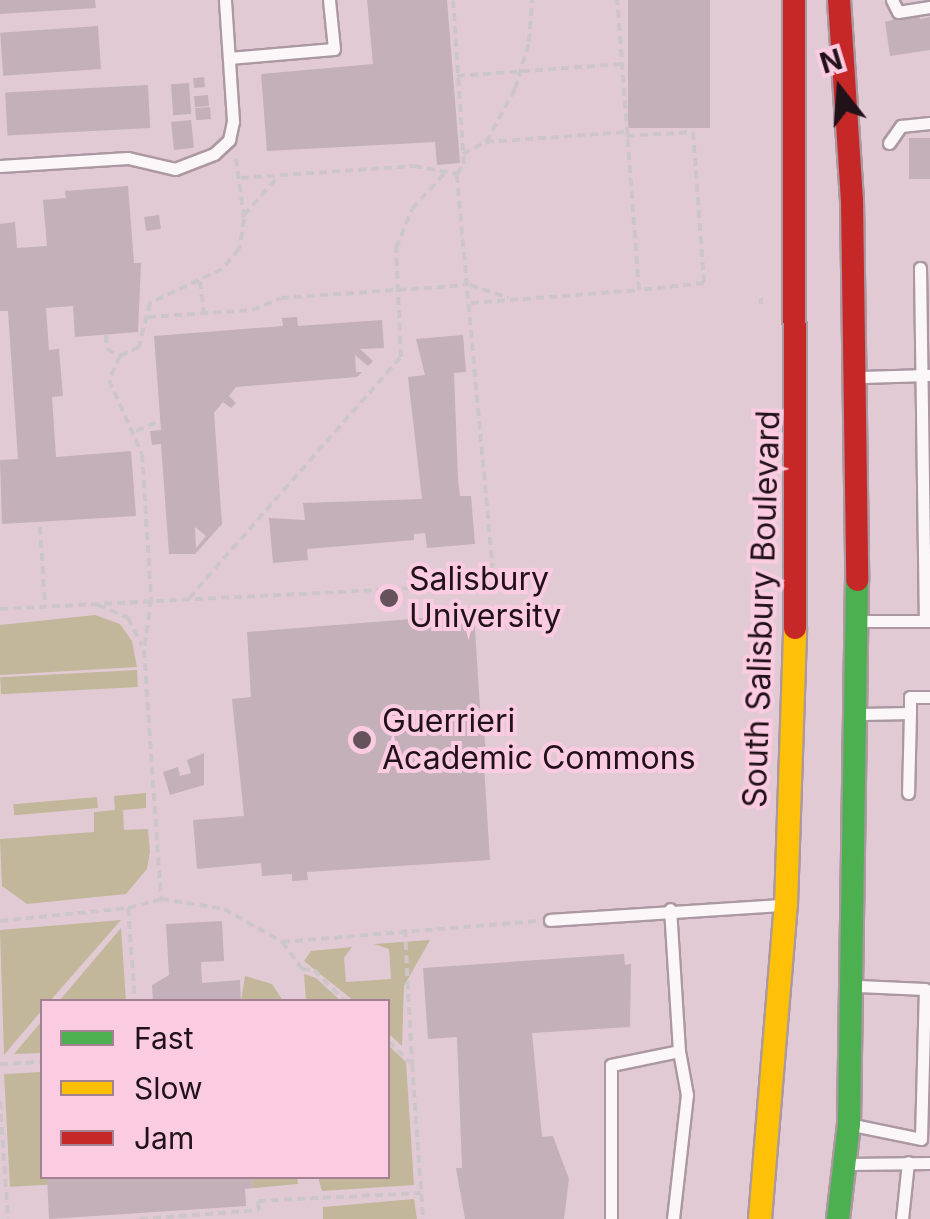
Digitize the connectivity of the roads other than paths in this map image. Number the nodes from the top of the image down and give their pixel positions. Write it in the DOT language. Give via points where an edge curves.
graph roads {
  1 [pos="225,0"];
  2 [pos="330,0"];
  3 [pos="794,0"];
  4 [pos="840,0"];
  5 [pos="892,0"];
  6 [pos="930,8"];
  7 [pos="229,58"];
  8 [pos="930,123"];
  9 [pos="889,143"];
  10 [pos="0,166"];
  11 [pos="920,268"];
  12 [pos="819,300"];
  13 [pos="926,375"];
  14 [pos="854,377"];
  15 [pos="855,455"];
  16 [pos="857,621"];
  17 [pos="928,621"];
  18 [pos="930,696"];
  19 [pos="910,713"];
  20 [pos="858,714"];
  21 [pos="908,793"];
  22 [pos="786,905"];
  23 [pos="670,909"];
  24 [pos="550,920"];
  25 [pos="852,986"];
  26 [pos="679,1052"];
  27 [pos="848,1124"];
  28 [pos="925,1140"];
  29 [pos="908,1162"];
  30 [pos="930,1162"];
  31 [pos="844,1164"];
  32 [pos="612,1219"];
  33 [pos="673,1219"];
  34 [pos="760,1219"];
  35 [pos="838,1219"];
  36 [pos="902,1219"];
  1 -- 7 [label="lane"];
  2 -- 7 [label="lane" via="334,50"];
  3 -- 12 [label="main road, South Salisbury Boulevard"];
  4 -- 14 [label="main road"];
  5 -- 6 [label="lane" via="898,12"];
  7 -- 10 [label="lane" via="229,140 194,166 175,169 128,158"];
  8 -- 9 [label="lane" via="901,126"];
  11 -- 13 [label="lane"];
  12 -- 15 [label="main road" via="833,406"];
  12 -- 22 [label="main road, South Salisbury Boulevard"];
  13 -- 14 [label="lane"];
  13 -- 17 [label="lane"];
  14 -- 15 [label="main road"];
  15 -- 16 [label="main road"];
  16 -- 17 [label="lane"];
  16 -- 20 [label="main road"];
  18 -- 19 [label="lane" via="910,698"];
  19 -- 20 [label="lane"];
  19 -- 21 [label="lane"];
  20 -- 25 [label="main road"];
  22 -- 23 [label="lane"];
  22 -- 34 [label="main road, South Salisbury Boulevard"];
  23 -- 24 [label="lane"];
  23 -- 26 [label="lane"];
  25 -- 27 [label="main road"];
  25 -- 28 [label="lane" via="925,989"];
  26 -- 32 [label="lane" via="611,1065"];
  26 -- 33 [label="lane" via="687,1095"];
  27 -- 28 [label="lane"];
  27 -- 31 [label="main road"];
  29 -- 30 [label="lane"];
  29 -- 31 [label="lane"];
  29 -- 36 [label="lane"];
  31 -- 35 [label="main road"];
}
